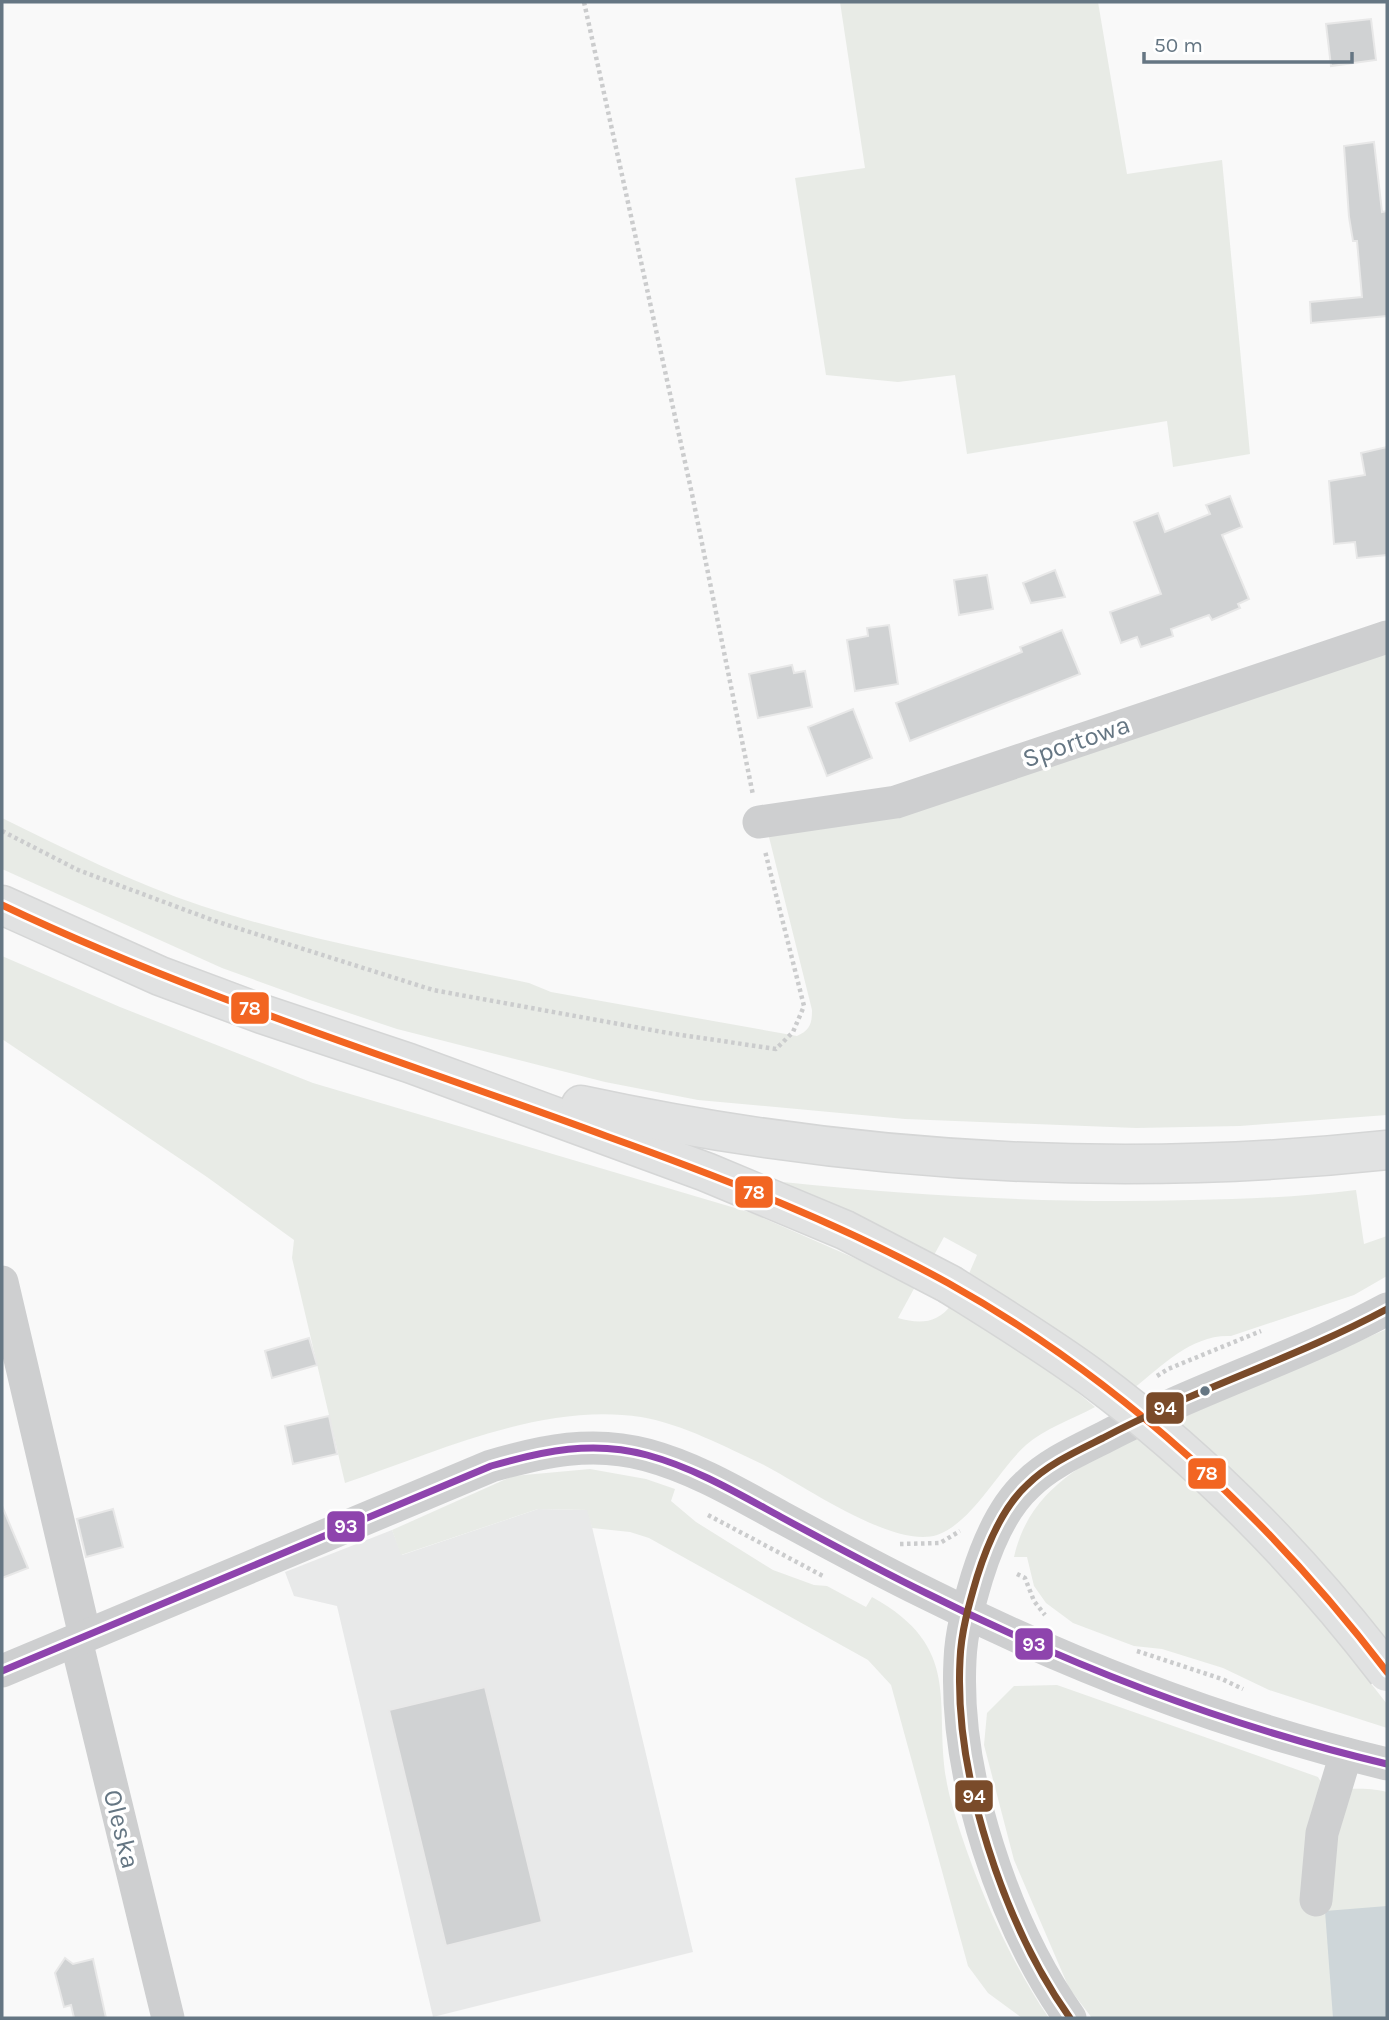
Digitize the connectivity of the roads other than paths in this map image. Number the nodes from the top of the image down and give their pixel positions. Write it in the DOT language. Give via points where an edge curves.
graph roads {
  1 [pos="1387,637"];
  2 [pos="759,822"];
  3 [pos="2,905"];
  4 [pos="409,1063"];
  5 [pos="1387,1150"];
  6 [pos="2,1282"];
  7 [pos="1387,1309"];
  8 [pos="967,1614"];
  9 [pos="81,1638"];
  10 [pos="2,1671"];
  11 [pos="1387,1672"];
  12 [pos="1346,1754"];
  13 [pos="1387,1764"];
  14 [pos="1316,1900"];
  15 [pos="168,2018"];
  16 [pos="1070,2018"];
  1 -- 2 [label="street, Sportowa" via="897,802"];
  3 -- 4 [label="highway" via="160,975"];
  4 -- 5 [label="highway" via="690,1128 920,1157 1166,1164"];
  4 -- 11 [label="highway, bridge" via="706,1172 845,1230 949,1284 1090,1377 1203,1469 1303,1571"];
  6 -- 9 [label="street, Oleska"];
  7 -- 8 [label="street" via="1129,1424 1044,1471 1011,1503 990,1542"];
  8 -- 9 [label="street" via="700,1473 646,1455 581,1447 545,1450 491,1466"];
  8 -- 12 [label="street" via="1174,1701"];
  8 -- 16 [label="street" via="960,1660 973,1798 1018,1931"];
  9 -- 10 [label="street"];
  9 -- 15 [label="street, Oleska"];
  12 -- 13 [label="street"];
  12 -- 14 [label="street" via="1322,1833"];
}
